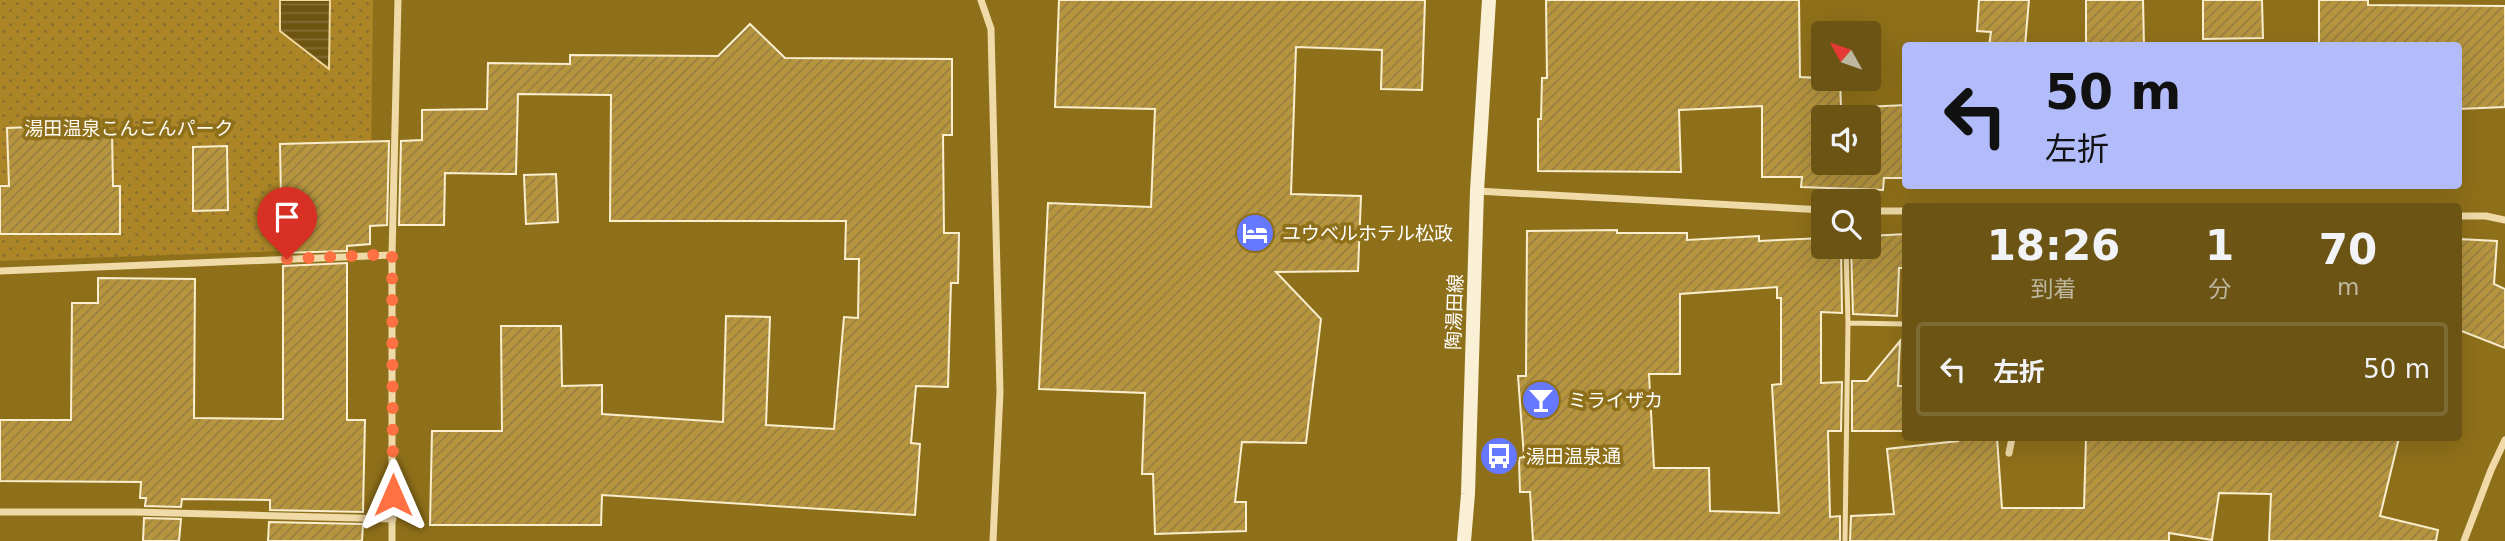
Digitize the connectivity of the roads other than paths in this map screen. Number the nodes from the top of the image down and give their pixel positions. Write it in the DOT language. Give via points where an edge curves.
graph roads {
  1 [pos="398,0"];
  2 [pos="981,0"];
  3 [pos="1489,0"];
  4 [pos="1477,191"];
  5 [pos="1811,208"];
  6 [pos="1881,211"];
  7 [pos="1902,211"];
  8 [pos="2462,216"];
  9 [pos="2505,220"];
  10 [pos="392,254"];
  11 [pos="1846,259"];
  12 [pos="0,271"];
  13 [pos="1848,323"];
  14 [pos="1902,324"];
  15 [pos="2505,440"];
  16 [pos="2011,441"];
  17 [pos="2009,453"];
  18 [pos="0,512"];
  19 [pos="393,519"];
  20 [pos="392,541"];
  21 [pos="993,541"];
  22 [pos="1464,541"];
  23 [pos="1845,541"];
  24 [pos="2465,541"];
  1 -- 10 [label="street"];
  2 -- 21 [label="street" via="991,29 1000,392"];
  3 -- 4 [label="main road, 陶湯田線"];
  4 -- 5 [label="street"];
  4 -- 22 [label="main road, 陶湯田線"];
  6 -- 7 [label="street"];
  8 -- 9 [label="street"];
  10 -- 12 [label="street"];
  10 -- 19 [label="street"];
  11 -- 13 [label="lane"];
  13 -- 14 [label="lane"];
  13 -- 23 [label="lane"];
  15 -- 24 [label="street"];
  16 -- 17 [label="street"];
  18 -- 19 [label="street"];
  19 -- 20 [label="street"];
}
